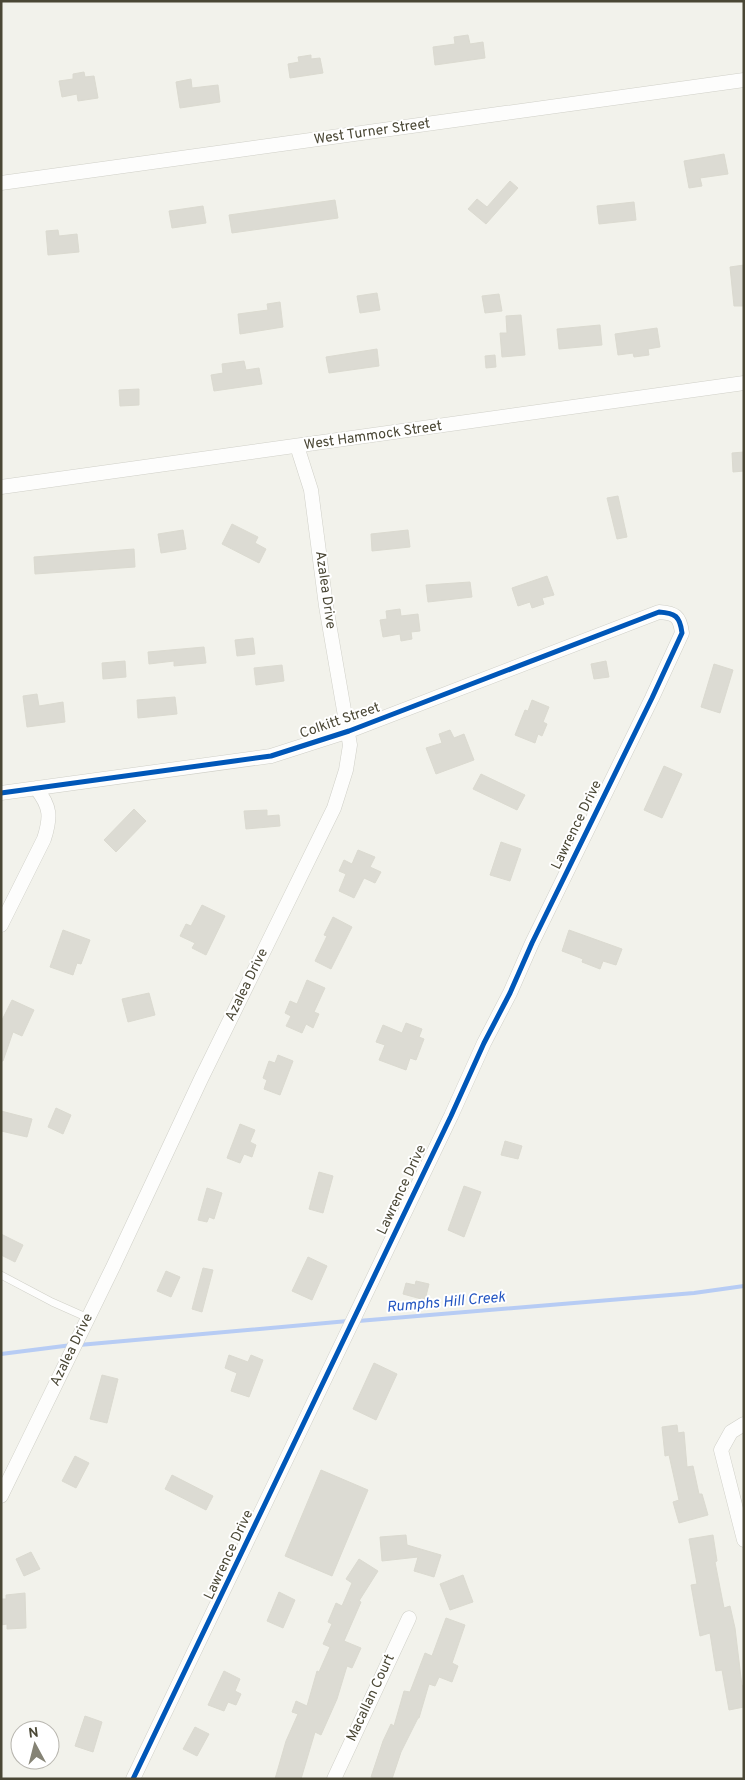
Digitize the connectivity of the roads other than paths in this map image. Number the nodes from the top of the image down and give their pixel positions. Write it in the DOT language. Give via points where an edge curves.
graph roads {
  1 [pos="744,80"];
  2 [pos="1,183"];
  3 [pos="744,383"];
  4 [pos="297,446"];
  5 [pos="1,487"];
  6 [pos="671,613"];
  7 [pos="349,731"];
  8 [pos="36,788"];
  9 [pos="1,793"];
  10 [pos="1,925"];
  11 [pos="1,1275"];
  12 [pos="88,1318"];
  13 [pos="744,1424"];
  14 [pos="1,1496"];
  15 [pos="744,1540"];
  16 [pos="409,1618"];
  17 [pos="133,1779"];
  18 [pos="334,1779"];
  1 -- 2 [label="street, West Turner Street"];
  3 -- 4 [label="street, West Hammock Street"];
  4 -- 5 [label="street, West Hammock Street"];
  4 -- 7 [label="street, Azalea Drive" via="310,490 339,687"];
  6 -- 7 [label="street, Colkitt Street" via="659,612"];
  6 -- 17 [label="street, Lawrence Drive" via="677,617 682,632 652,698"];
  7 -- 8 [label="street, Colkitt Street" via="271,756"];
  7 -- 12 [label="street, Azalea Drive" via="346,770 334,808"];
  8 -- 9 [label="street, Colkitt Street"];
  8 -- 10 [label="street" via="49,812 47,829"];
  11 -- 12 [label="lane"];
  12 -- 14 [label="street, Azalea Drive"];
  13 -- 15 [label="street" via="731,1432 721,1450"];
  16 -- 18 [label="street, Macallan Court"];
}
